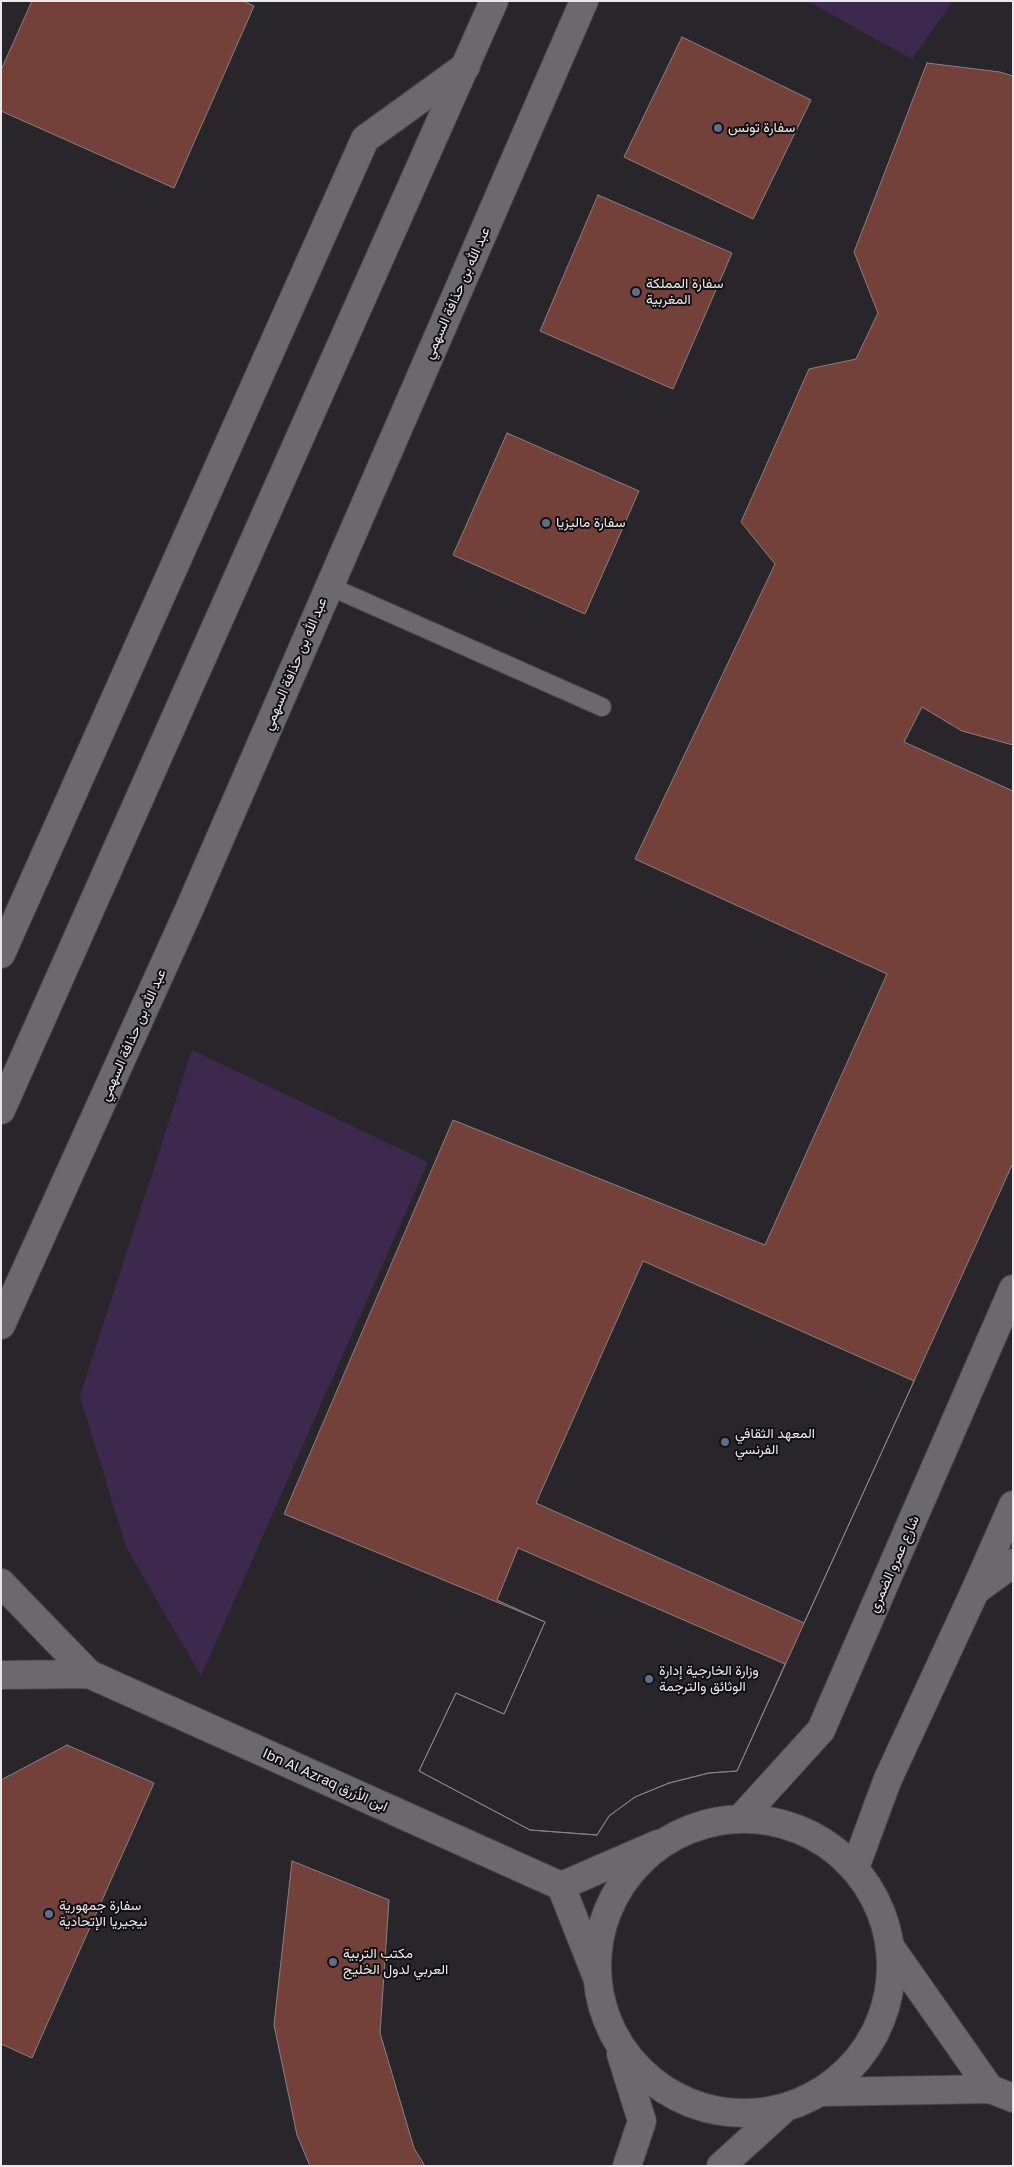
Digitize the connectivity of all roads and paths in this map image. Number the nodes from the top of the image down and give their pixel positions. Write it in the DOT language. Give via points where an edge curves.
graph roads {
  1 [pos="494,1"];
  2 [pos="584,1"];
  3 [pos="466,66"];
  4 [pos="329,586"];
  5 [pos="602,707"];
  6 [pos="1,954"];
  7 [pos="1,1110"];
  8 [pos="1013,1289"];
  9 [pos="1,1325"];
  10 [pos="1013,1505"];
  11 [pos="1013,1563"];
  12 [pos="1,1583"];
  13 [pos="975,1592"];
  14 [pos="89,1674"];
  15 [pos="1,1675"];
  16 [pos="742,1817"];
  17 [pos="658,1844"];
  18 [pos="855,1868"];
  19 [pos="561,1886"];
  20 [pos="891,1948"];
  21 [pos="596,1975"];
  22 [pos="617,2043"];
  23 [pos="822,2092"];
  24 [pos="1001,2094"];
  25 [pos="785,2108"];
  26 [pos="627,2166"];
  27 [pos="721,2166"];
  1 -- 3 [label="street"];
  2 -- 4 [label="street, عبد الله بن حذافة السهمي"];
  3 -- 6 [label="street" via="365,140"];
  3 -- 7 [label="street"];
  4 -- 5 [label="lane"];
  4 -- 9 [label="street, عبد الله بن حذافة السهمي" via="188,912"];
  8 -- 16 [label="street, شارع عمرو الضمري" via="821,1730"];
  10 -- 13 [label="street"];
  11 -- 13 [label="street"];
  12 -- 14 [label="street"];
  13 -- 18 [label="street" via="887,1781"];
  14 -- 15 [label="street"];
  14 -- 19 [label="street, Ibn Al Azraq ابن الأزرق"];
  16 -- 17 [label="street" via="700,1823"];
  16 -- 18 [label="street" via="784,1823 823,1840"];
  17 -- 19 [label="street"];
  17 -- 21 [label="street" via="622,1879 600,1925"];
  18 -- 20 [label="street" via="879,1905"];
  19 -- 21 [label="street"];
  20 -- 23 [label="street" via="890,1992 877,2031 854,2065"];
  20 -- 24 [label="street"];
  21 -- 22 [label="street" via="602,2011"];
  22 -- 25 [label="street" via="649,2080 690,2104 737,2114"];
  22 -- 26 [label="street" via="642,2121"];
  23 -- 24 [label="street"];
  23 -- 25 [label="street"];
  25 -- 27 [label="street"];
}
